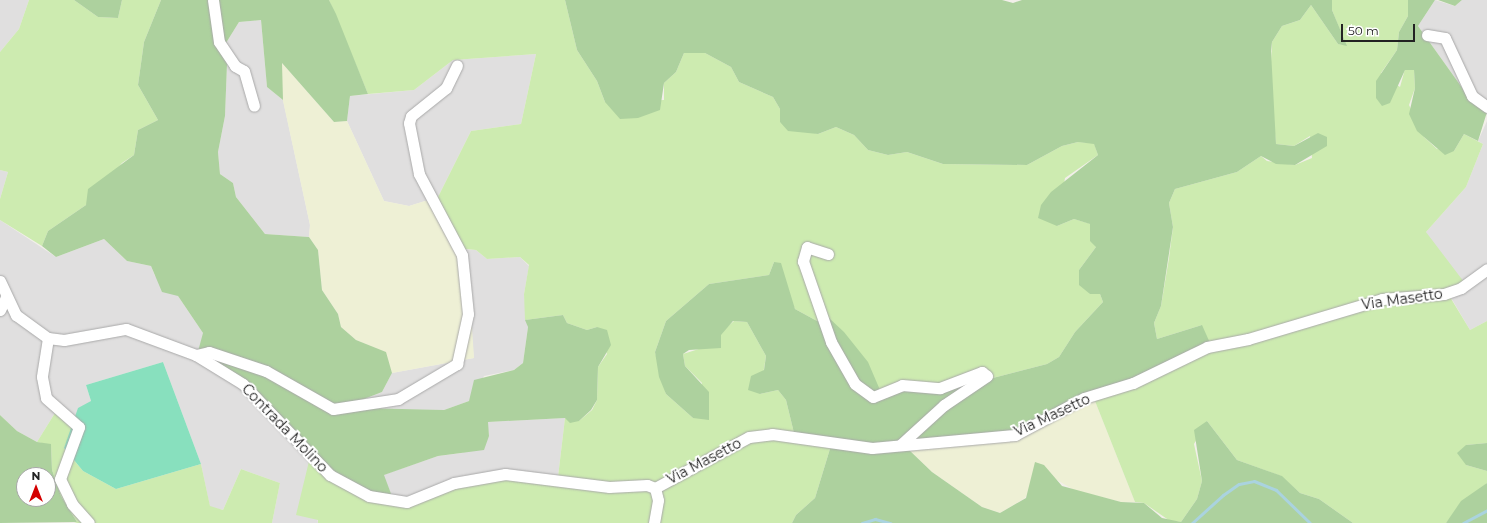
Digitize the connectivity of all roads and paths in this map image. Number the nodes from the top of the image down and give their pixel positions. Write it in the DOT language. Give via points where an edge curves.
graph roads {
  1 [pos="212,0"];
  2 [pos="1427,35"];
  3 [pos="457,65"];
  4 [pos="254,106"];
  5 [pos="1487,107"];
  6 [pos="828,254"];
  7 [pos="1487,269"];
  8 [pos="0,281"];
  9 [pos="6,297"];
  10 [pos="0,310"];
  11 [pos="48,338"];
  12 [pos="196,355"];
  13 [pos="900,445"];
  14 [pos="655,488"];
  15 [pos="89,523"];
  16 [pos="654,523"];
  1 -- 4 [label="street" via="219,42 235,66 244,71"];
  2 -- 5 [label="street" via="1445,38 1472,96"];
  3 -- 12 [label="street" via="446,88 410,116 409,123 419,174 462,255 468,314 457,364 398,399 333,409 266,371 209,352"];
  6 -- 13 [label="street" via="807,247 803,261 831,342 855,384 873,396 902,385 940,388 982,372 987,376 944,405"];
  7 -- 13 [label="street, Via Masetto" via="1461,288 1444,294 1382,299 1248,339 1207,347 1132,383 1084,398 1015,435"];
  8 -- 9 [label="street"];
  9 -- 10 [label="street"];
  9 -- 11 [label="street" via="16,315"];
  11 -- 12 [label="street, Contrada Molino" via="64,340 126,329"];
  11 -- 15 [label="street" via="42,378 46,398 79,427 60,479 72,504"];
  12 -- 14 [label="street, Contrada Molino" via="243,384 330,474 369,496 407,502 454,483 505,474 609,487 646,485"];
  13 -- 14 [label="street, Via Masetto" via="872,448 772,434 749,437"];
  14 -- 16 [label="street" via="658,500"];
}
